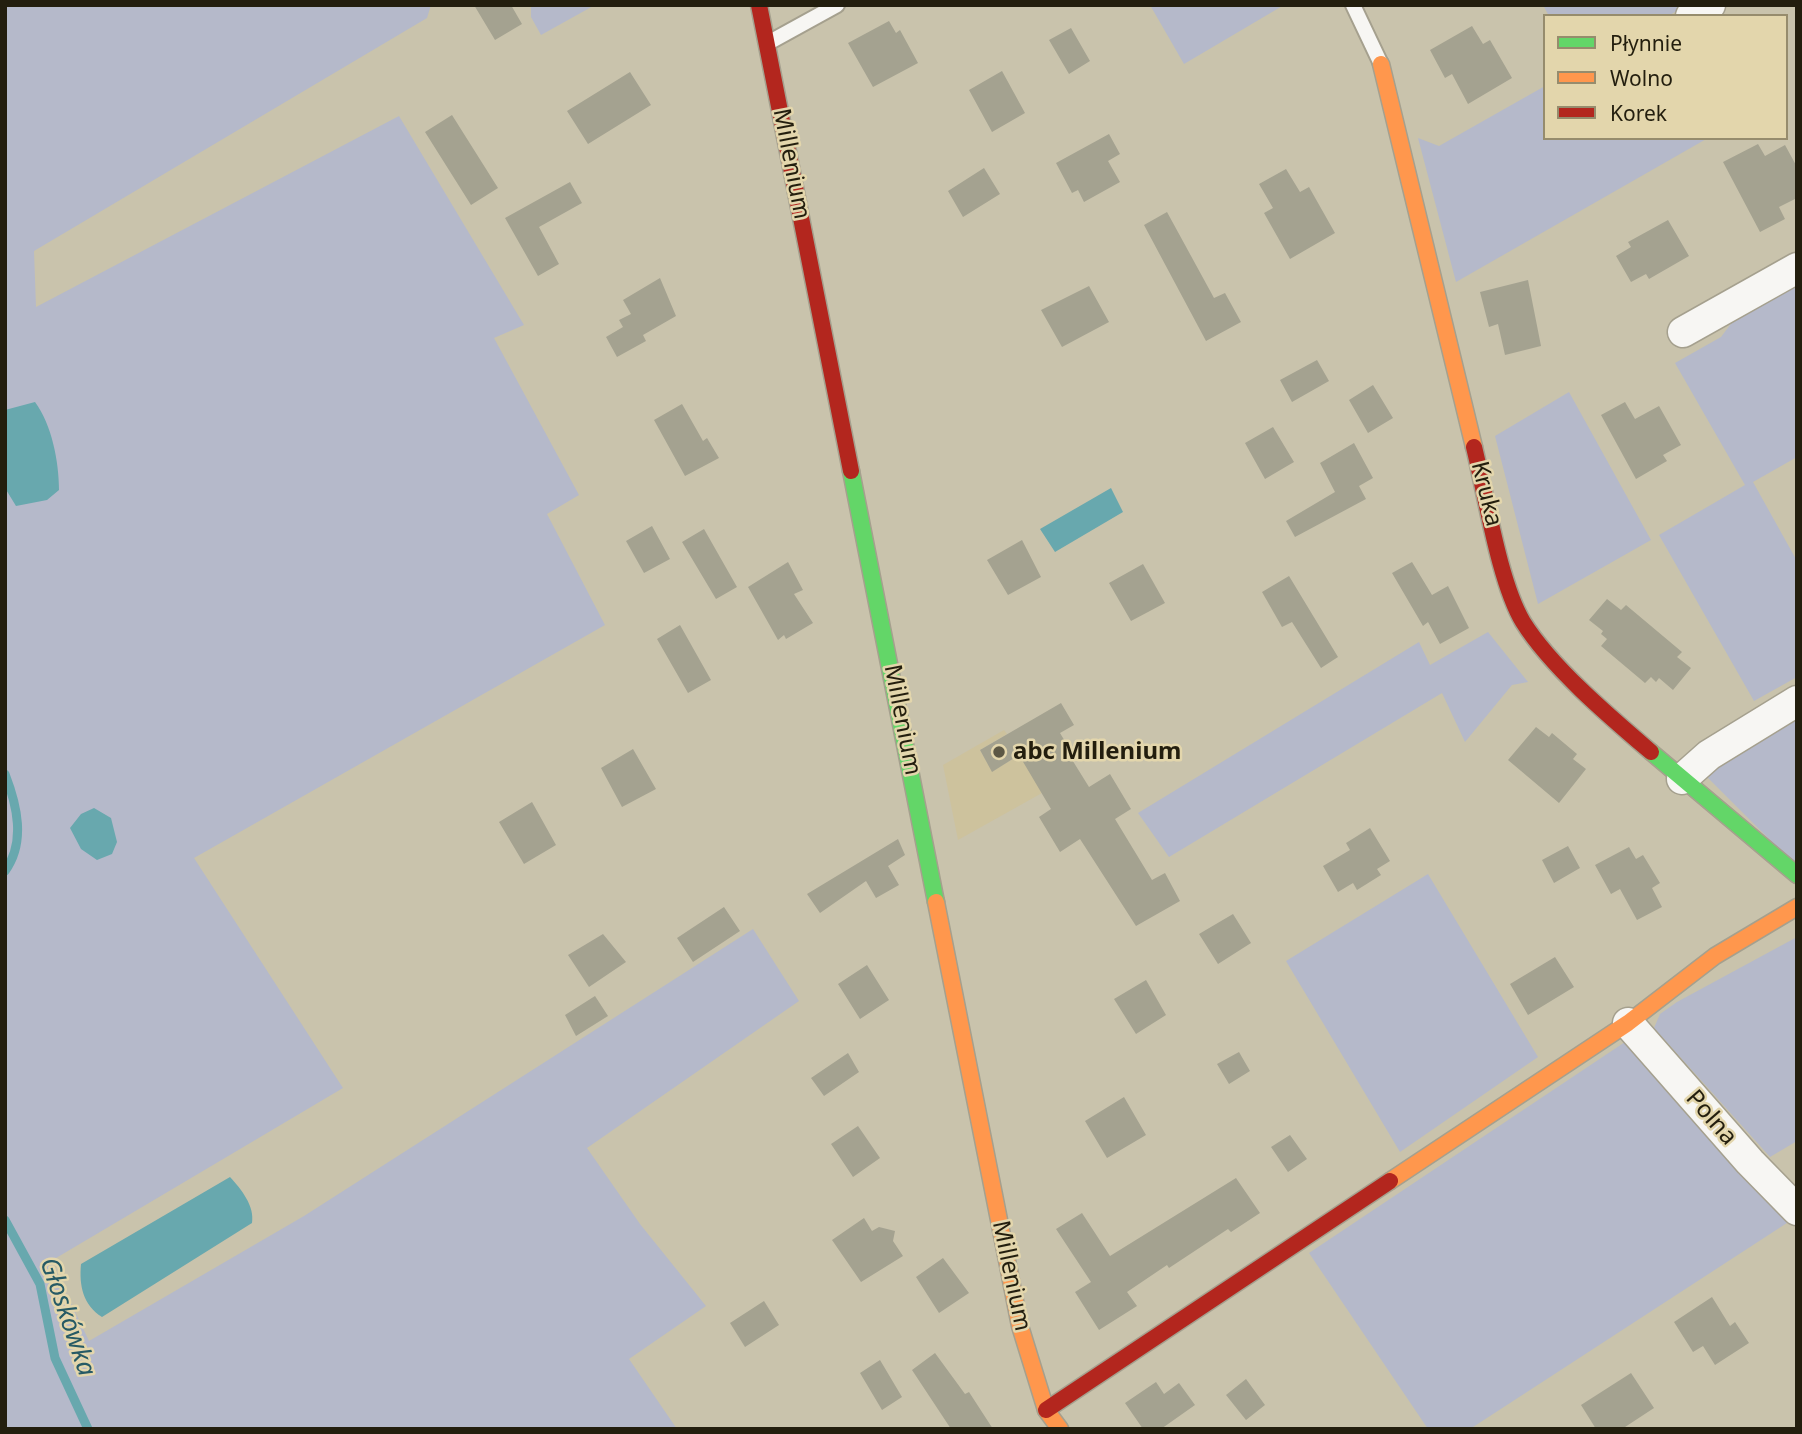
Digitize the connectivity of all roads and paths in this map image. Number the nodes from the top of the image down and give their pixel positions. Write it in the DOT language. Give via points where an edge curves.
graph roads {
  1 [pos="759,5"];
  2 [pos="837,5"];
  3 [pos="1353,5"];
  4 [pos="1710,5"];
  5 [pos="1694,14"];
  6 [pos="767,44"];
  7 [pos="1381,64"];
  8 [pos="1797,268"];
  9 [pos="1683,332"];
  10 [pos="1797,701"];
  11 [pos="1682,779"];
  12 [pos="1797,876"];
  13 [pos="1797,907"];
  14 [pos="1628,1023"];
  15 [pos="1797,1210"];
  16 [pos="1046,1410"];
  17 [pos="1060,1429"];
  1 -- 6 [label="street, Millenium"];
  2 -- 6 [label="lane"];
  3 -- 7 [label="lane, Kruka"];
  4 -- 5 [label="street"];
  6 -- 16 [label="street, Millenium" via="1020,1326"];
  7 -- 11 [label="street, Kruka" via="1509,589 1522,620 1537,642 1614,720"];
  8 -- 9 [label="street"];
  10 -- 11 [label="street" via="1709,755"];
  11 -- 12 [label="street, Kruka"];
  13 -- 14 [label="street" via="1715,956"];
  14 -- 15 [label="street, Polna"];
  14 -- 16 [label="street"];
  16 -- 17 [label="street, Millenium"];
}
